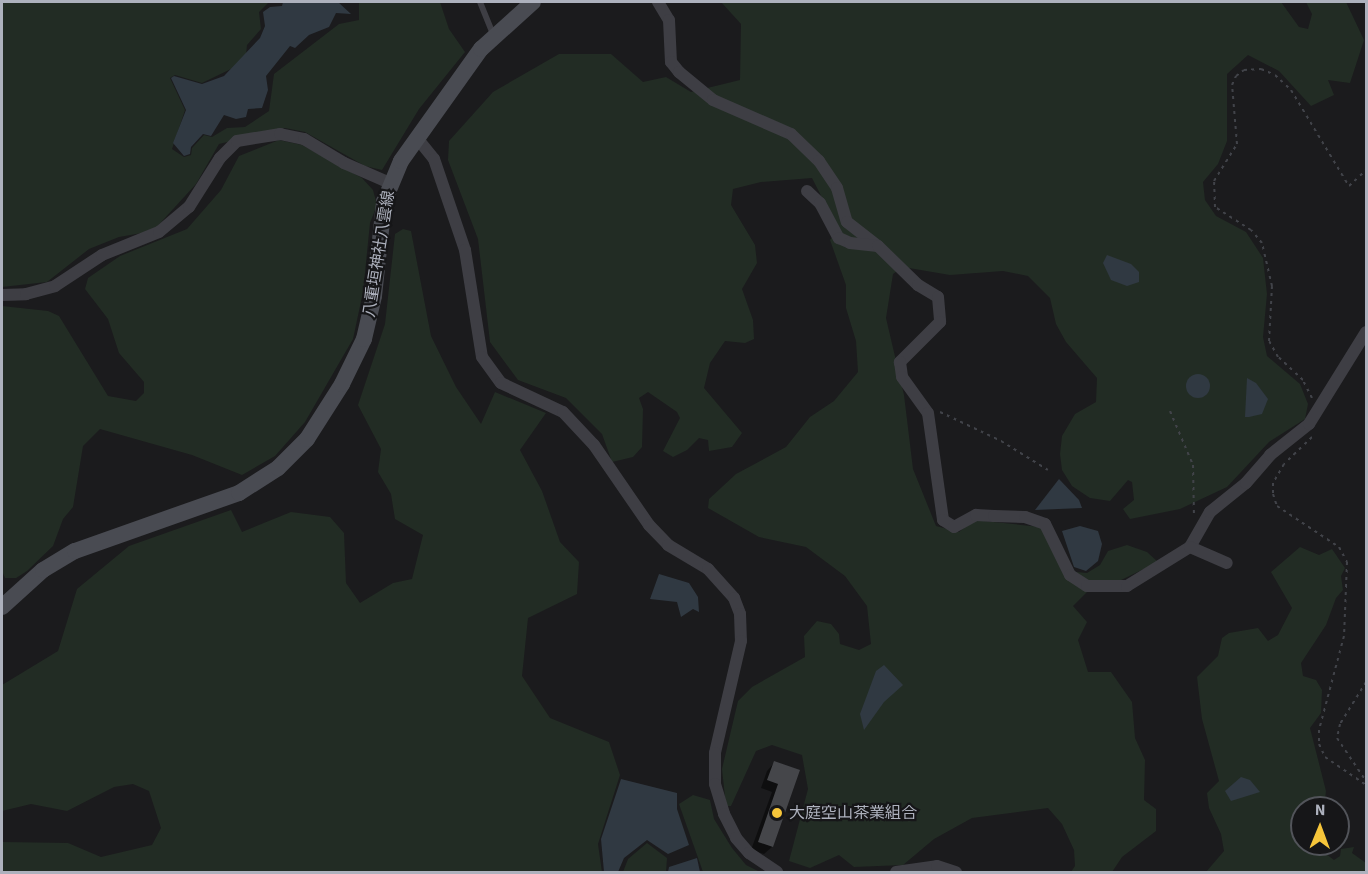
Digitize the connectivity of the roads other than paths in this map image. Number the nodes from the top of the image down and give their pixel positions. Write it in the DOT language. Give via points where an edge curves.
graph roads {
  1 [pos="480,2"];
  2 [pos="533,2"];
  3 [pos="658,2"];
  4 [pos="493,35"];
  5 [pos="417,138"];
  6 [pos="390,183"];
  7 [pos="807,191"];
  8 [pos="878,246"];
  9 [pos="2,295"];
  10 [pos="1366,332"];
  11 [pos="1190,547"];
  12 [pos="1227,563"];
  13 [pos="2,607"];
  14 [pos="777,873"];
  15 [pos="896,873"];
  16 [pos="956,873"];
  1 -- 4 [label="lane"];
  2 -- 4 [label="main road, 八重垣神社八雲線"];
  3 -- 8 [label="street" via="669,20 671,62 679,72 713,100 791,134 819,160 837,188 847,222"];
  4 -- 5 [label="main road, 八重垣神社八雲線"];
  5 -- 6 [label="main road, 八重垣神社八雲線"];
  5 -- 14 [label="street" via="434,159 461,239 482,357 494,375 501,383 563,412 594,445 649,525 668,545 708,569 734,598 740,614 741,641 715,753 715,784 736,838"];
  6 -- 9 [label="street" via="344,163 304,139 280,134 237,141 220,158 189,207 159,232 102,255 55,286 26,294"];
  6 -- 13 [label="main road, 八重垣神社八雲線" via="364,339 342,384 300,447 278,468 238,493 92,543 59,559"];
  7 -- 8 [label="street" via="820,203 839,237 850,243"];
  8 -- 11 [label="street" via="918,285 938,297 941,304 940,322 900,363 902,377 926,409 943,520 949,526 976,515 1025,517 1045,524 1070,575 1087,586 1127,586"];
  10 -- 11 [label="street" via="1318,410 1295,437 1269,455 1246,483 1210,512"];
  11 -- 12 [label="street"];
  15 -- 16 [label="street" via="938,866"];
}
